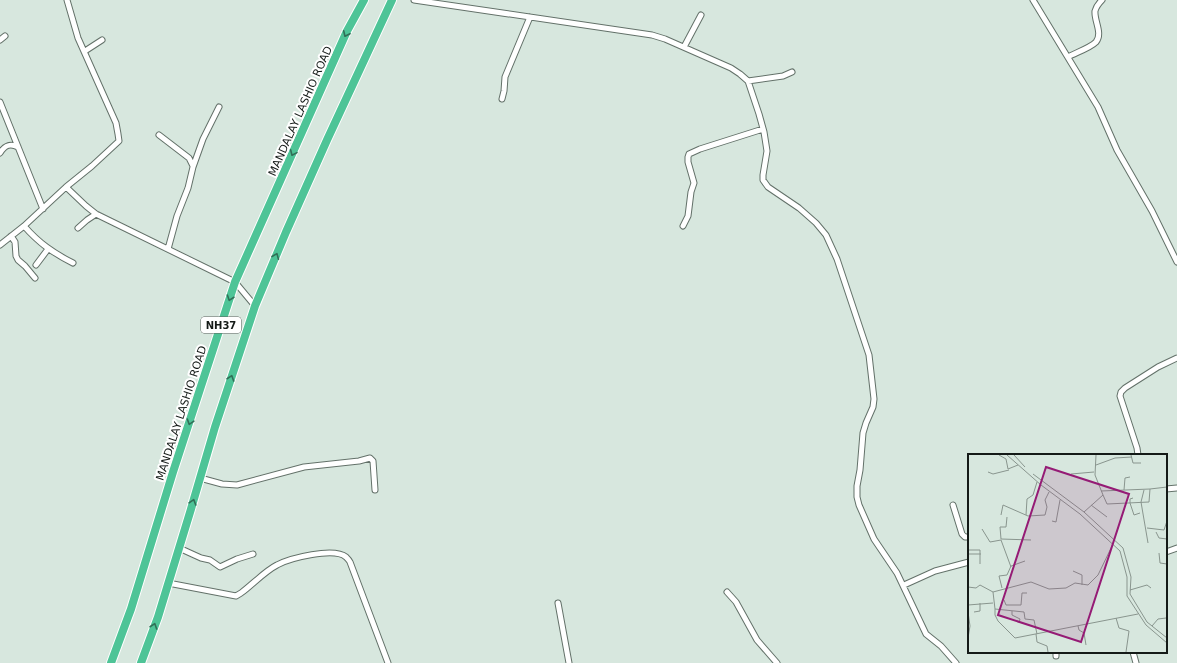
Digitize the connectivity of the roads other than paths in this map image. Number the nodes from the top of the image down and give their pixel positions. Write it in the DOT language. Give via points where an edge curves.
graph roads {
  1 [pos="67,0"];
  2 [pos="364,0"];
  3 [pos="390,0"];
  4 [pos="414,0"];
  5 [pos="1033,0"];
  6 [pos="1102,0"];
  7 [pos="700,15"];
  8 [pos="530,17"];
  9 [pos="5,36"];
  10 [pos="0,40"];
  11 [pos="102,40"];
  12 [pos="684,47"];
  13 [pos="85,51"];
  14 [pos="1068,57"];
  15 [pos="792,72"];
  16 [pos="748,82"];
  17 [pos="502,99"];
  18 [pos="0,102"];
  19 [pos="219,107"];
  20 [pos="763,129"];
  21 [pos="159,135"];
  22 [pos="18,147"];
  23 [pos="0,153"];
  24 [pos="193,166"];
  25 [pos="66,187"];
  26 [pos="43,208"];
  27 [pos="96,214"];
  28 [pos="24,226"];
  29 [pos="683,226"];
  30 [pos="78,228"];
  31 [pos="11,236"];
  32 [pos="0,245"];
  33 [pos="48,249"];
  34 [pos="168,250"];
  35 [pos="1177,262"];
  36 [pos="73,263"];
  37 [pos="36,264"];
  38 [pos="35,278"];
  39 [pos="235,282"];
  40 [pos="256,306"];
  41 [pos="1177,358"];
  42 [pos="1138,454"];
  43 [pos="200,478"];
  44 [pos="1177,488"];
  45 [pos="1167,489"];
  46 [pos="375,490"];
  47 [pos="953,505"];
  48 [pos="968,537"];
  49 [pos="179,548"];
  50 [pos="1177,548"];
  51 [pos="1167,552"];
  52 [pos="253,554"];
  53 [pos="968,562"];
  54 [pos="168,583"];
  55 [pos="904,585"];
  56 [pos="727,592"];
  57 [pos="558,603"];
  58 [pos="1133,653"];
  59 [pos="111,663"];
  60 [pos="141,663"];
  61 [pos="388,663"];
  62 [pos="569,663"];
  63 [pos="777,663"];
  64 [pos="956,663"];
  65 [pos="1136,663"];
  1 -- 13 [label="street" via="78,38"];
  2 -- 39 [label="highway, MANDALAY LASHIO ROAD / NH37, one-way" via="347,32"];
  40 -- 3 [label="highway, NH37, one-way" via="286,232"];
  4 -- 8 [label="street"];
  5 -- 14 [label="street"];
  6 -- 14 [label="street" via="1095,16 1099,33 1096,41"];
  7 -- 12 [label="street"];
  8 -- 12 [label="street" via="652,35"];
  8 -- 17 [label="street" via="505,77"];
  9 -- 10 [label="street"];
  11 -- 13 [label="street"];
  12 -- 16 [label="street" via="731,68"];
  13 -- 25 [label="street" via="116,123 118,141"];
  14 -- 35 [label="street" via="1098,107 1117,150 1152,211"];
  15 -- 16 [label="street"];
  16 -- 20 [label="street"];
  18 -- 22 [label="street"];
  19 -- 24 [label="street"];
  20 -- 29 [label="street" via="689,154 688,162 694,183 688,216"];
  20 -- 55 [label="street" via="767,151 763,180 768,187 799,208 826,235 838,260 865,341 874,399 863,433 857,497 874,539"];
  21 -- 24 [label="street" via="189,158"];
  22 -- 23 [label="street" via="7,145"];
  22 -- 26 [label="street"];
  24 -- 34 [label="street"];
  25 -- 26 [label="street"];
  25 -- 27 [label="street"];
  26 -- 28 [label="street"];
  27 -- 30 [label="street"];
  27 -- 34 [label="street"];
  28 -- 31 [label="street"];
  28 -- 33 [label="street"];
  31 -- 32 [label="street"];
  31 -- 38 [label="street" via="15,242 18,260"];
  33 -- 36 [label="street"];
  33 -- 37 [label="street"];
  34 -- 39 [label="street"];
  39 -- 40 [label="street"];
  39 -- 59 [label="highway, MANDALAY LASHIO ROAD / NH37, one-way" via="131,610"];
  43 -- 40 [label="highway, NH37, one-way"];
  41 -- 42 [label="street" via="1158,367 1121,392 1120,396"];
  43 -- 46 [label="street" via="222,484 237,484 304,467 370,458 373,461"];
  49 -- 43 [label="highway, NH37, one-way"];
  44 -- 45 [label="street"];
  47 -- 48 [label="street" via="962,534"];
  49 -- 52 [label="street" via="210,560 220,567"];
  49 -- 54 [label="highway, NH37"];
  50 -- 51 [label="street"];
  53 -- 55 [label="street" via="935,571"];
  60 -- 54 [label="highway, NH37, one-way"];
  54 -- 61 [label="street" via="236,596 283,562 325,553 346,557"];
  55 -- 64 [label="street" via="926,634"];
  56 -- 63 [label="street" via="736,602 757,640"];
  57 -- 62 [label="street"];
  58 -- 65 [label="street"];
}
